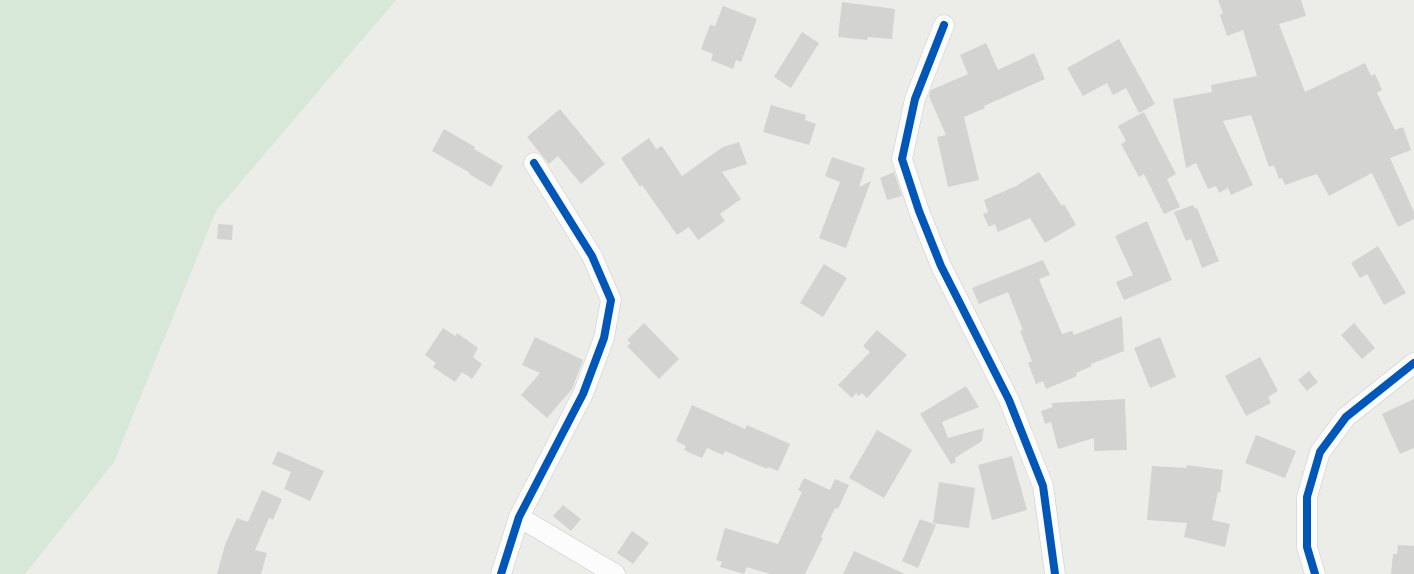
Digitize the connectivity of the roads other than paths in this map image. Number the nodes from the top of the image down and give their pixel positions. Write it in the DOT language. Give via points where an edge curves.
graph roads {
  1 [pos="944,25"];
  2 [pos="534,163"];
  3 [pos="1414,363"];
  4 [pos="519,517"];
  5 [pos="501,574"];
  6 [pos="615,574"];
  7 [pos="1055,574"];
  8 [pos="1315,574"];
  1 -- 7 [label="street" via="915,99 902,159 940,266 1009,400 1043,486"];
  2 -- 4 [label="street" via="592,256 611,300 604,338 583,394"];
  3 -- 8 [label="street" via="1346,417 1320,452 1307,497 1307,547"];
  4 -- 5 [label="street"];
  4 -- 6 [label="street"];
}
